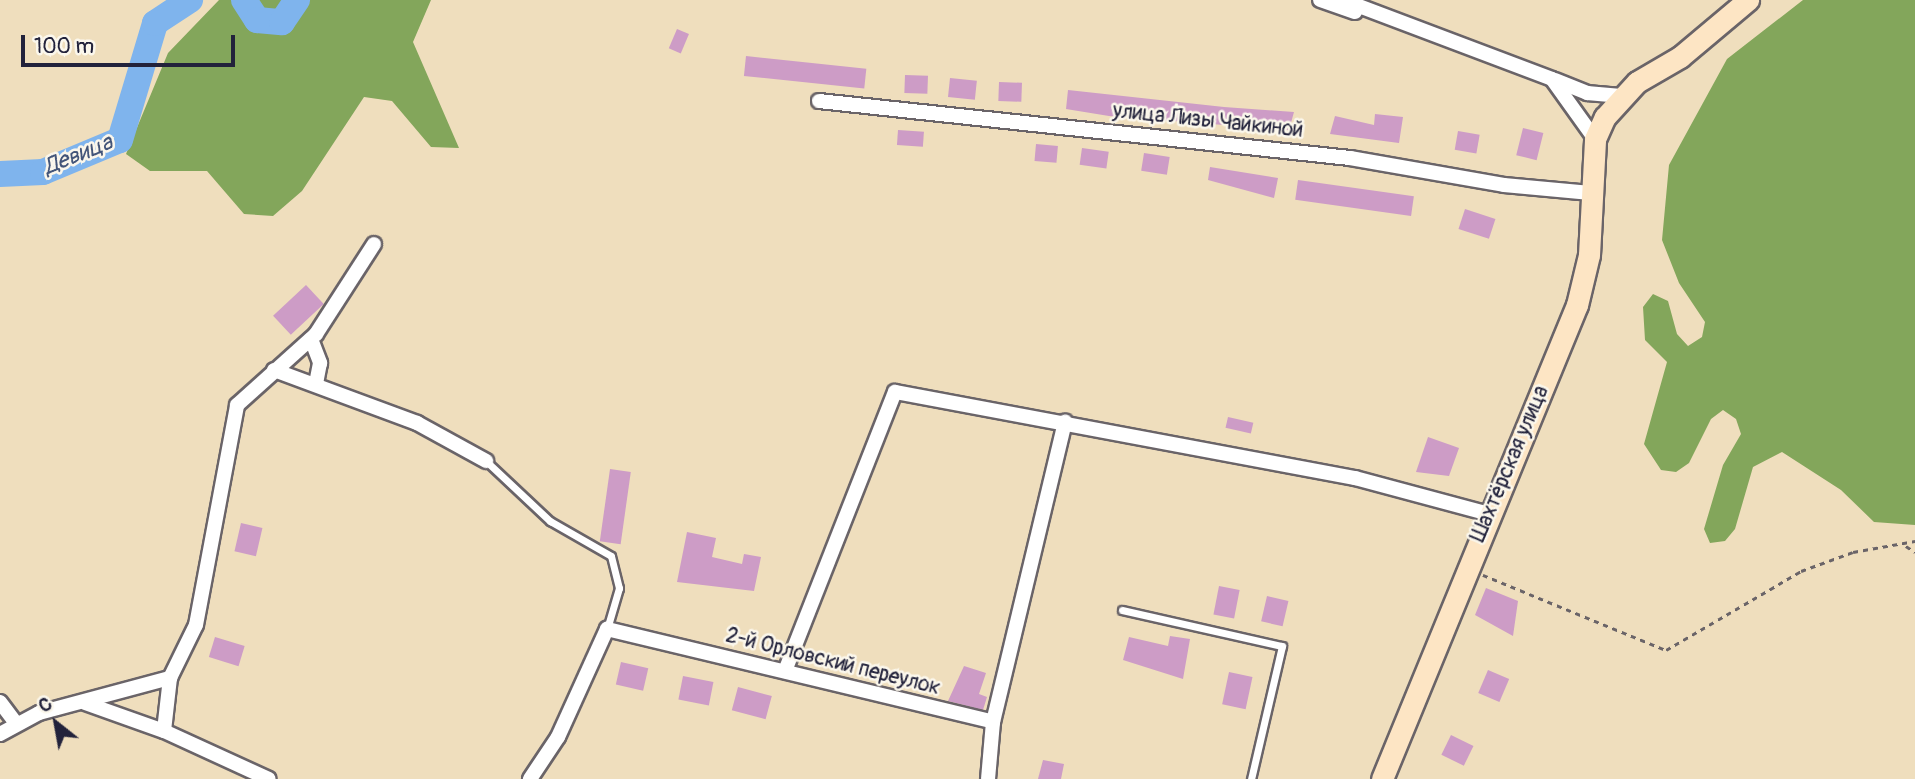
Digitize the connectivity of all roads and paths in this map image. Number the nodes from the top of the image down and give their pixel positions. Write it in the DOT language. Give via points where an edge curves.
graph roads {
  1 [pos="1320,0"];
  2 [pos="1343,0"];
  3 [pos="1748,0"];
  4 [pos="1363,12"];
  5 [pos="1552,79"];
  6 [pos="1624,96"];
  7 [pos="819,101"];
  8 [pos="1595,139"];
  9 [pos="1591,193"];
  10 [pos="374,244"];
  11 [pos="311,339"];
  12 [pos="274,370"];
  13 [pos="316,383"];
  14 [pos="1065,421"];
  15 [pos="486,461"];
  16 [pos="1489,514"];
  17 [pos="1915,541"];
  18 [pos="1905,546"];
  19 [pos="1915,552"];
  20 [pos="1465,567"];
  21 [pos="1122,610"];
  22 [pos="607,629"];
  23 [pos="785,671"];
  24 [pos="170,678"];
  25 [pos="0,702"];
  26 [pos="83,702"];
  27 [pos="15,722"];
  28 [pos="993,722"];
  29 [pos="164,731"];
  30 [pos="0,734"];
  31 [pos="269,779"];
  32 [pos="530,779"];
  33 [pos="988,779"];
  34 [pos="1251,779"];
  35 [pos="1382,779"];
  1 -- 4 [label="street"];
  2 -- 4 [label="street"];
  3 -- 6 [label="street"];
  4 -- 5 [label="street"];
  5 -- 6 [label="street" via="1587,93"];
  5 -- 8 [label="street"];
  6 -- 8 [label="street"];
  7 -- 9 [label="street, улица Лизы Чайкиной" via="1350,158 1504,185"];
  8 -- 9 [label="street, Шахтёрская улица"];
  9 -- 16 [label="street, Шахтёрская улица" via="1589,255 1577,305"];
  10 -- 11 [label="street"];
  11 -- 12 [label="street"];
  11 -- 13 [label="street" via="320,363"];
  12 -- 13 [label="street"];
  12 -- 24 [label="street" via="237,405 196,625"];
  13 -- 15 [label="street" via="416,423"];
  14 -- 16 [label="street" via="1355,478"];
  14 -- 23 [label="street" via="895,392"];
  14 -- 28 [label="street"];
  15 -- 22 [label="lane" via="550,521 611,556 619,587"];
  16 -- 20 [label="street, Шахтёрская улица"];
  17 -- 18 [label="path"];
  18 -- 19 [label="path"];
  18 -- 20 [label="path" via="1853,552 1801,571 1666,650"];
  20 -- 35 [label="street, Шахтёрская улица"];
  21 -- 34 [label="lane" via="1282,646"];
  22 -- 23 [label="street, 2-й Орловский переулок"];
  22 -- 32 [label="street" via="558,737"];
  23 -- 28 [label="street, 2-й Орловский переулок"];
  24 -- 26 [label="street"];
  24 -- 29 [label="street"];
  25 -- 27 [label="street"];
  26 -- 27 [label="street"];
  26 -- 29 [label="street"];
  27 -- 30 [label="street"];
  28 -- 33 [label="street"];
  29 -- 31 [label="street"];
}
